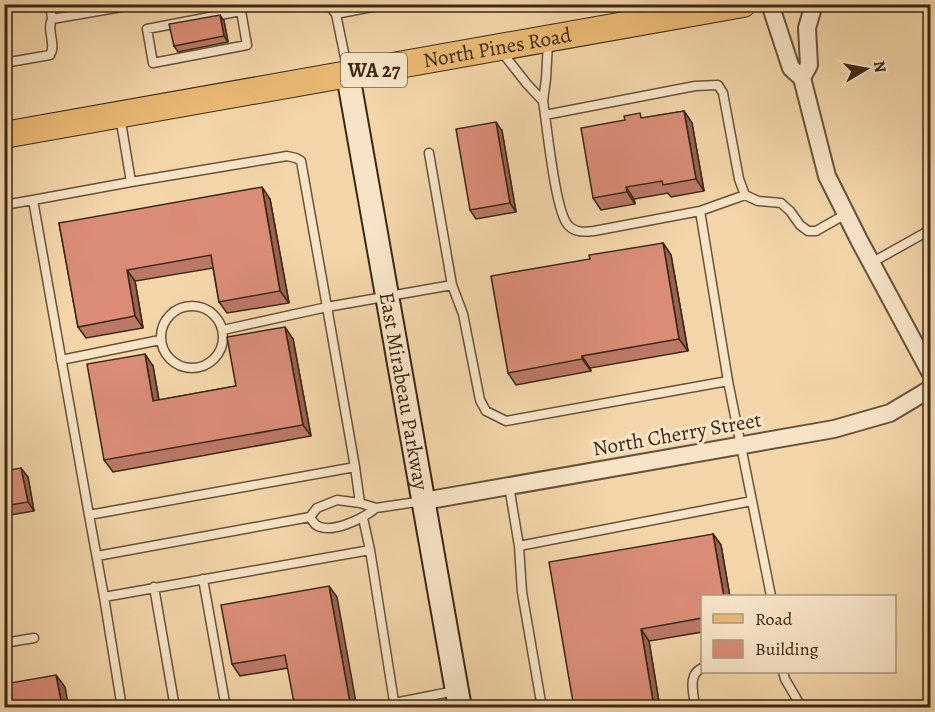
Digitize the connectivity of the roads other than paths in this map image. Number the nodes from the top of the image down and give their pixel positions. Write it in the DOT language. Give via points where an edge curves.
graph roads {
  1 [pos="50,4"];
  2 [pos="139,4"];
  3 [pos="328,4"];
  4 [pos="340,4"];
  5 [pos="387,4"];
  6 [pos="743,4"];
  7 [pos="770,4"];
  8 [pos="814,4"];
  9 [pos="336,14"];
  10 [pos="52,19"];
  11 [pos="147,29"];
  12 [pos="548,39"];
  13 [pos="499,48"];
  14 [pos="4,63"];
  15 [pos="348,75"];
  16 [pos="802,78"];
  17 [pos="543,101"];
  18 [pos="545,115"];
  19 [pos="120,116"];
  20 [pos="4,135"];
  21 [pos="429,153"];
  22 [pos="131,182"];
  23 [pos="745,195"];
  24 [pos="33,201"];
  25 [pos="4,205"];
  26 [pos="700,211"];
  27 [pos="846,214"];
  28 [pos="930,230"];
  29 [pos="872,263"];
  30 [pos="452,285"];
  31 [pos="387,295"];
  32 [pos="327,307"];
  33 [pos="223,330"];
  34 [pos="160,340"];
  35 [pos="61,360"];
  36 [pos="930,372"];
  37 [pos="729,381"];
  38 [pos="930,388"];
  39 [pos="741,445"];
  40 [pos="355,468"];
  41 [pos="509,486"];
  42 [pos="424,501"];
  43 [pos="752,501"];
  44 [pos="360,503"];
  45 [pos="376,508"];
  46 [pos="89,515"];
  47 [pos="310,517"];
  48 [pos="363,518"];
  49 [pos="519,546"];
  50 [pos="370,550"];
  51 [pos="97,556"];
  52 [pos="203,579"];
  53 [pos="154,587"];
  54 [pos="771,595"];
  55 [pos="104,597"];
  56 [pos="34,638"];
  57 [pos="4,643"];
  58 [pos="701,668"];
  59 [pos="783,673"];
  60 [pos="459,699"];
  61 [pos="394,705"];
  62 [pos="122,708"];
  63 [pos="176,708"];
  64 [pos="226,708"];
  65 [pos="542,708"];
  66 [pos="695,708"];
  67 [pos="802,708"];
  1 -- 10 [label="lane"];
  2 -- 10 [label="lane"];
  3 -- 9 [label="lane"];
  4 -- 9 [label="lane"];
  5 -- 9 [label="lane"];
  6 -- 12 [label="main road, North Pines Road / WA 27"];
  7 -- 16 [label="street" via="791,68"];
  8 -- 16 [label="street" via="807,28 809,65"];
  9 -- 15 [label="lane"];
  10 -- 14 [label="lane" via="50,55"];
  11 -- 11 [label="lane" via="153,63 247,45 241,12"];
  12 -- 13 [label="main road, North Pines Road / WA 27"];
  12 -- 17 [label="lane"];
  13 -- 15 [label="main road, North Pines Road / WA 27"];
  13 -- 17 [label="lane"];
  15 -- 19 [label="main road, North Pines Road / WA 27"];
  15 -- 31 [label="street, East Mirabeau Parkway"];
  16 -- 27 [label="street" via="827,176"];
  17 -- 18 [label="lane"];
  18 -- 23 [label="lane" via="718,85"];
  18 -- 26 [label="lane" via="560,209 568,226 578,232 594,231"];
  19 -- 20 [label="main road, North Pines Road / WA 27"];
  19 -- 22 [label="lane"];
  21 -- 30 [label="lane"];
  22 -- 24 [label="lane"];
  22 -- 32 [label="lane" via="286,156 296,158 303,166"];
  23 -- 26 [label="lane"];
  23 -- 27 [label="lane" via="758,201 781,203 808,231 816,231"];
  24 -- 25 [label="lane"];
  24 -- 35 [label="lane"];
  26 -- 37 [label="lane"];
  27 -- 29 [label="street"];
  28 -- 29 [label="lane"];
  29 -- 36 [label="street"];
  30 -- 31 [label="lane"];
  30 -- 37 [label="lane" via="463,314 480,400 486,411 506,421"];
  31 -- 32 [label="lane"];
  31 -- 42 [label="street, East Mirabeau Parkway"];
  32 -- 33 [label="lane"];
  32 -- 40 [label="lane"];
  33 -- 34 [label="lane" via="212,312 192,305 172,312 165,320"];
  33 -- 34 [label="lane" via="221,350 207,365 197,368 177,365 169,359"];
  34 -- 35 [label="lane"];
  35 -- 46 [label="lane"];
  37 -- 39 [label="lane"];
  38 -- 39 [label="street, North Cherry Street" via="890,413 834,429"];
  39 -- 41 [label="street, North Cherry Street"];
  39 -- 43 [label="lane"];
  40 -- 44 [label="lane"];
  40 -- 46 [label="lane"];
  41 -- 42 [label="street, North Cherry Street"];
  41 -- 49 [label="lane"];
  42 -- 45 [label="lane"];
  42 -- 60 [label="street, East Mirabeau Parkway"];
  43 -- 49 [label="lane"];
  43 -- 54 [label="lane"];
  44 -- 45 [label="lane"];
  44 -- 47 [label="lane" via="337,500 317,507"];
  45 -- 48 [label="lane"];
  46 -- 51 [label="lane"];
  47 -- 48 [label="lane" via="322,527"];
  47 -- 51 [label="lane"];
  48 -- 50 [label="lane"];
  49 -- 65 [label="lane" via="522,592"];
  50 -- 52 [label="lane"];
  50 -- 61 [label="lane"];
  51 -- 55 [label="lane"];
  52 -- 53 [label="lane"];
  52 -- 64 [label="lane"];
  53 -- 55 [label="lane"];
  53 -- 63 [label="lane"];
  55 -- 62 [label="lane"];
  56 -- 57 [label="lane"];
  58 -- 66 [label="lane" via="692,679"];
  59 -- 67 [label="lane"];
  60 -- 61 [label="lane"];
}
